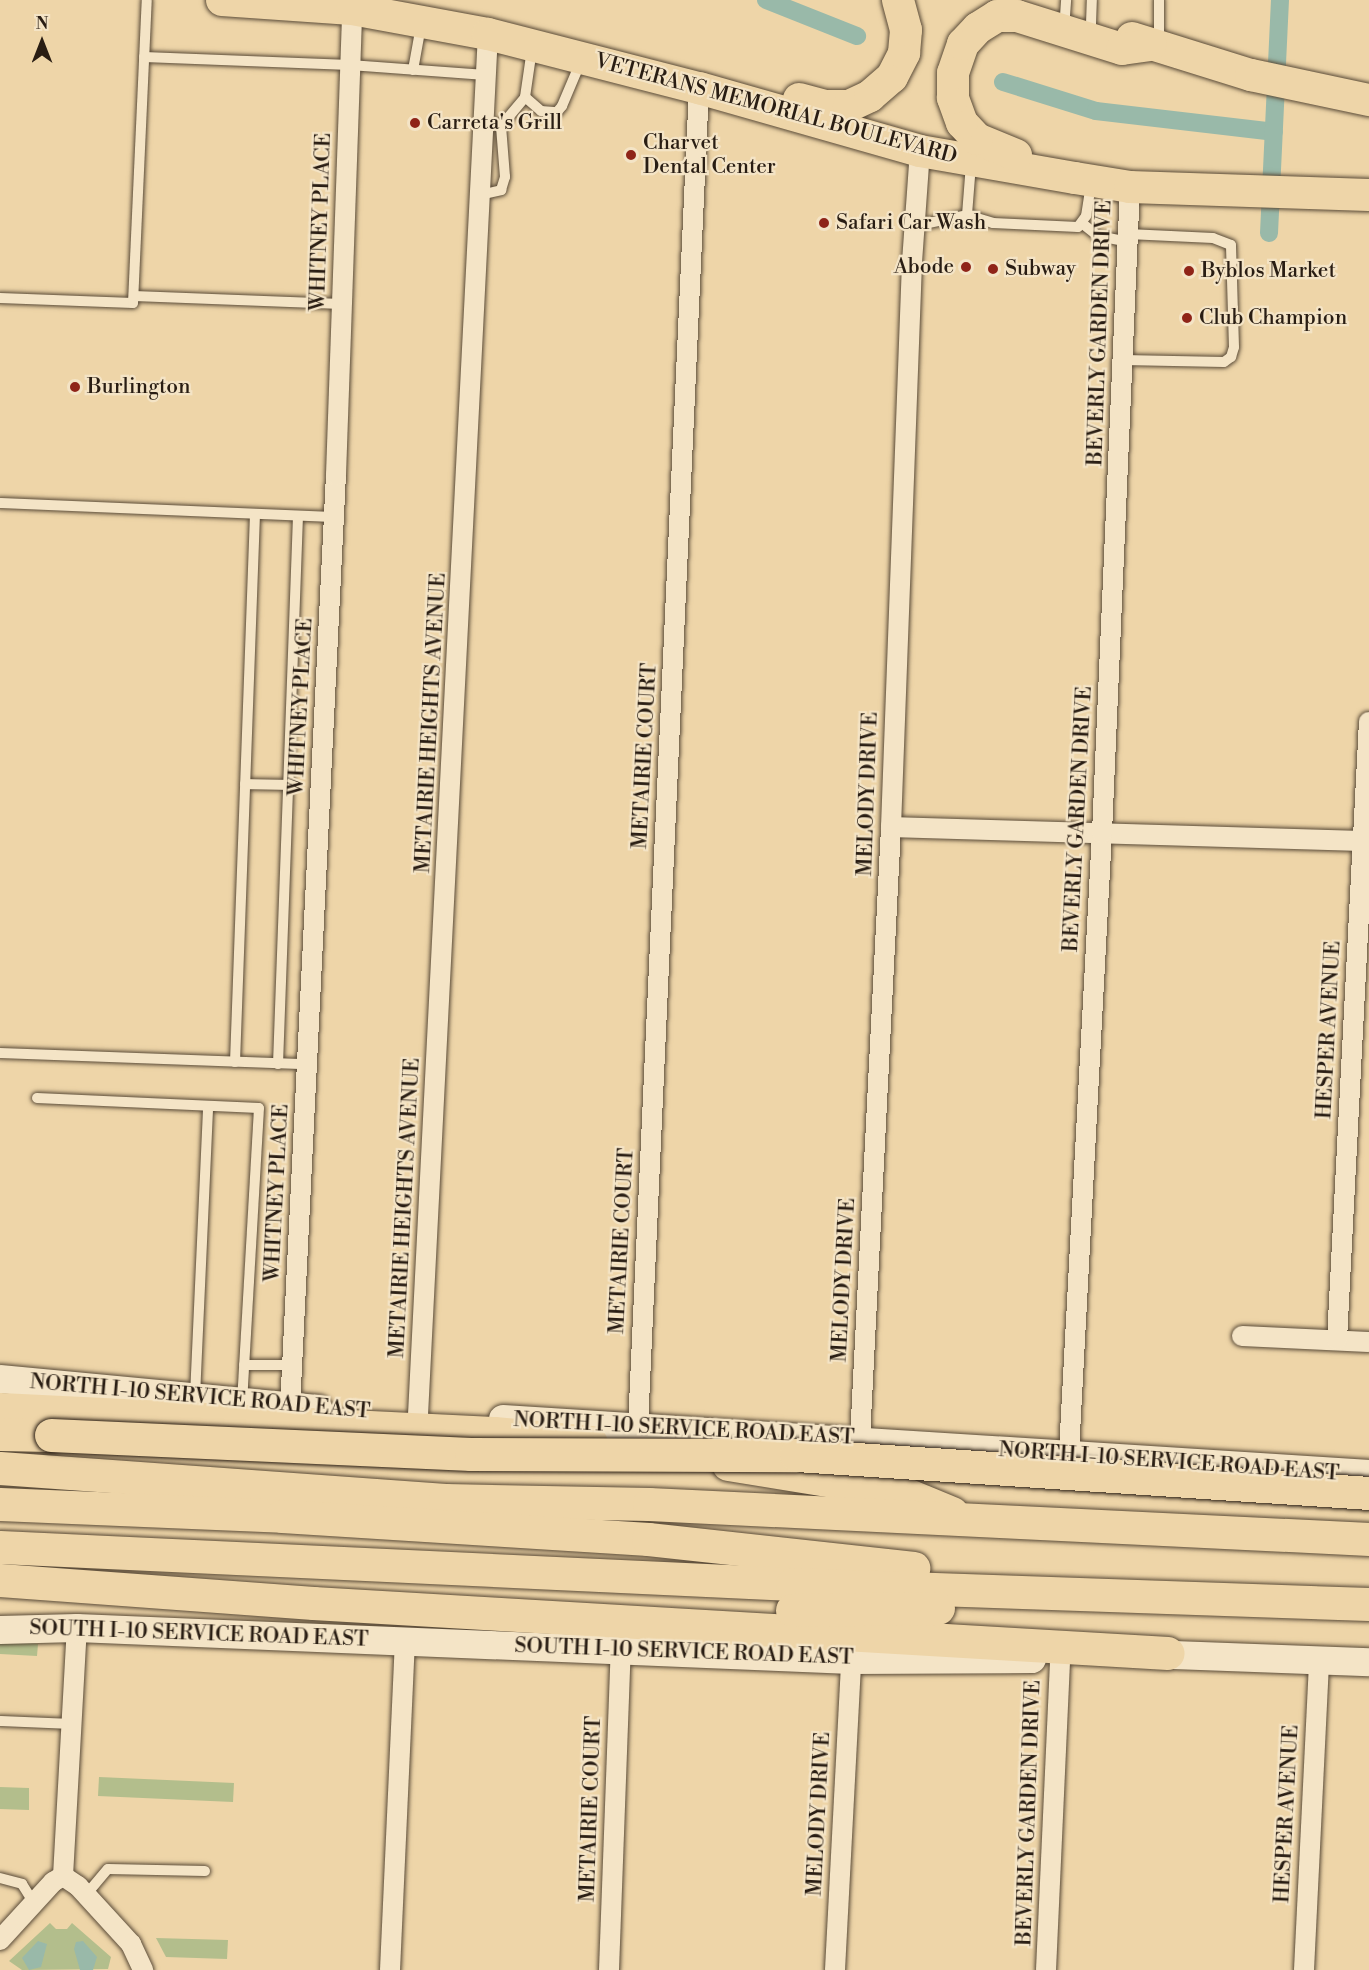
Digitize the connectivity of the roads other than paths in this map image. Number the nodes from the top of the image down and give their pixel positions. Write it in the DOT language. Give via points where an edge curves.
graph roads {
  1 [pos="147,0"];
  2 [pos="222,0"];
  3 [pos="898,0"];
  4 [pos="1014,0"];
  5 [pos="1159,0"];
  6 [pos="352,9"];
  7 [pos="1079,10"];
  8 [pos="422,21"];
  9 [pos="488,34"];
  10 [pos="532,46"];
  11 [pos="1155,46"];
  12 [pos="144,57"];
  13 [pos="582,58"];
  14 [pos="350,65"];
  15 [pos="413,70"];
  16 [pos="486,75"];
  17 [pos="699,88"];
  18 [pos="525,97"];
  19 [pos="1369,100"];
  20 [pos="492,123"];
  21 [pos="920,151"];
  22 [pos="971,160"];
  23 [pos="1083,180"];
  24 [pos="1130,187"];
  25 [pos="1369,195"];
  26 [pos="967,214"];
  27 [pos="1083,224"];
  28 [pos="914,226"];
  29 [pos="1128,238"];
  30 [pos="134,296"];
  31 [pos="0,298"];
  32 [pos="342,304"];
  33 [pos="1123,360"];
  34 [pos="0,503"];
  35 [pos="255,514"];
  36 [pos="298,516"];
  37 [pos="334,517"];
  38 [pos="1369,722"];
  39 [pos="245,784"];
  40 [pos="288,785"];
  41 [pos="891,827"];
  42 [pos="1102,833"];
  43 [pos="1366,841"];
  44 [pos="0,1053"];
  45 [pos="235,1062"];
  46 [pos="278,1064"];
  47 [pos="307,1064"];
  48 [pos="37,1098"];
  49 [pos="208,1106"];
  50 [pos="1242,1336"];
  51 [pos="1337,1340"];
  52 [pos="1369,1342"];
  53 [pos="244,1365"];
  54 [pos="292,1365"];
  55 [pos="195,1398"];
  56 [pos="242,1399"];
  57 [pos="2,1407"];
  58 [pos="290,1408"];
  59 [pos="418,1414"];
  60 [pos="638,1426"];
  61 [pos="860,1439"];
  62 [pos="1069,1452"];
  63 [pos="0,1468"];
  64 [pos="1369,1474"];
  65 [pos="1369,1493"];
  66 [pos="0,1504"];
  67 [pos="974,1522"];
  68 [pos="1369,1539"];
  69 [pos="0,1547"];
  70 [pos="0,1580"];
  71 [pos="1166,1596"];
  72 [pos="1369,1604"];
  73 [pos="475,1610"];
  74 [pos="77,1628"];
  75 [pos="0,1630"];
  76 [pos="405,1640"];
  77 [pos="621,1650"];
  78 [pos="1168,1653"];
  79 [pos="1059,1658"];
  80 [pos="851,1660"];
  81 [pos="1319,1660"];
  82 [pos="1369,1662"];
  83 [pos="0,1721"];
  84 [pos="73,1724"];
  85 [pos="205,1871"];
  86 [pos="63,1876"];
  87 [pos="0,1878"];
  88 [pos="85,1896"];
  89 [pos="34,1903"];
  90 [pos="0,1940"];
  91 [pos="143,1970"];
  92 [pos="390,1970"];
  93 [pos="609,1970"];
  94 [pos="835,1970"];
  95 [pos="1046,1970"];
  96 [pos="1304,1970"];
  1 -- 12 [label="lane"];
  2 -- 6 [label="main road, VETERANS MEMORIAL BOULEVARD"];
  3 -- 17 [label="main road" via="906,30 904,53 892,77 870,96 849,106 826,106 735,82"];
  4 -- 7 [label="main road"];
  5 -- 11 [label="lane"];
  6 -- 8 [label="main road, VETERANS MEMORIAL BOULEVARD"];
  6 -- 14 [label="street, WHITNEY PLACE"];
  7 -- 11 [label="main road"];
  8 -- 9 [label="main road, VETERANS MEMORIAL BOULEVARD"];
  8 -- 15 [label="lane"];
  9 -- 10 [label="main road, VETERANS MEMORIAL BOULEVARD"];
  9 -- 16 [label="street, METAIRIE HEIGHTS AVENUE"];
  10 -- 13 [label="main road, VETERANS MEMORIAL BOULEVARD"];
  10 -- 18 [label="lane"];
  11 -- 19 [label="main road" via="1251,75"];
  11 -- 23 [label="main road" via="1122,49 1017,15 997,16 978,28 963,45 952,98 962,123 976,139"];
  12 -- 14 [label="lane"];
  12 -- 30 [label="lane"];
  13 -- 17 [label="main road, VETERANS MEMORIAL BOULEVARD"];
  13 -- 18 [label="lane" via="556,112 541,111"];
  14 -- 15 [label="lane"];
  14 -- 32 [label="street, WHITNEY PLACE"];
  15 -- 16 [label="lane"];
  16 -- 20 [label="street, METAIRIE HEIGHTS AVENUE"];
  17 -- 21 [label="main road, VETERANS MEMORIAL BOULEVARD"];
  17 -- 60 [label="street, METAIRIE COURT"];
  18 -- 20 [label="lane"];
  20 -- 59 [label="street, METAIRIE HEIGHTS AVENUE" via="480,195"];
  21 -- 22 [label="main road, VETERANS MEMORIAL BOULEVARD"];
  21 -- 28 [label="street, MELODY DRIVE"];
  22 -- 23 [label="main road, VETERANS MEMORIAL BOULEVARD"];
  22 -- 26 [label="lane"];
  23 -- 24 [label="main road, VETERANS MEMORIAL BOULEVARD"];
  23 -- 27 [label="lane"];
  24 -- 25 [label="main road, VETERANS MEMORIAL BOULEVARD"];
  24 -- 29 [label="street, BEVERLY GARDEN DRIVE"];
  26 -- 27 [label="lane" via="993,223 1073,228"];
  26 -- 28 [label="lane"];
  27 -- 29 [label="lane" via="1098,236"];
  28 -- 41 [label="street, MELODY DRIVE"];
  29 -- 33 [label="street, BEVERLY GARDEN DRIVE"];
  29 -- 33 [label="lane" via="1213,238 1231,245 1234,347 1231,357 1224,362"];
  30 -- 31 [label="lane" via="134,303"];
  30 -- 32 [label="lane"];
  32 -- 37 [label="street, WHITNEY PLACE"];
  33 -- 42 [label="street, BEVERLY GARDEN DRIVE"];
  34 -- 35 [label="lane"];
  35 -- 36 [label="lane"];
  35 -- 39 [label="lane"];
  36 -- 37 [label="lane"];
  36 -- 40 [label="lane"];
  37 -- 47 [label="street, WHITNEY PLACE"];
  38 -- 43 [label="street, HESPER AVENUE"];
  39 -- 40 [label="lane"];
  39 -- 45 [label="lane"];
  40 -- 46 [label="lane"];
  41 -- 42 [label="street"];
  41 -- 61 [label="street, MELODY DRIVE"];
  42 -- 43 [label="street"];
  42 -- 62 [label="street, BEVERLY GARDEN DRIVE"];
  43 -- 51 [label="street, HESPER AVENUE"];
  44 -- 45 [label="lane"];
  45 -- 46 [label="lane"];
  46 -- 47 [label="lane"];
  47 -- 54 [label="street, WHITNEY PLACE"];
  48 -- 49 [label="lane"];
  49 -- 53 [label="lane" via="259,1108"];
  49 -- 55 [label="lane"];
  50 -- 51 [label="street"];
  51 -- 52 [label="street"];
  53 -- 54 [label="lane"];
  53 -- 56 [label="lane"];
  54 -- 58 [label="street, WHITNEY PLACE"];
  55 -- 56 [label="street, NORTH I-10 SERVICE ROAD EAST"];
  55 -- 57 [label="street, NORTH I-10 SERVICE ROAD EAST"];
  56 -- 58 [label="street, NORTH I-10 SERVICE ROAD EAST"];
  57 -- 65 [label="highway, bridge" via="51,1435 471,1454 796,1455"];
  57 -- 67 [label="highway" via="583,1441 673,1452 901,1492"];
  58 -- 59 [label="street, NORTH I-10 SERVICE ROAD EAST"];
  59 -- 60 [label="street, NORTH I-10 SERVICE ROAD EAST"];
  60 -- 61 [label="street, NORTH I-10 SERVICE ROAD EAST"];
  61 -- 62 [label="street, NORTH I-10 SERVICE ROAD EAST" via="995,1452"];
  62 -- 64 [label="street, NORTH I-10 SERVICE ROAD EAST"];
  63 -- 67 [label="highway" via="446,1500 649,1504"];
  66 -- 71 [label="highway" via="282,1516 648,1539"];
  67 -- 68 [label="highway"];
  69 -- 71 [label="highway" via="723,1581"];
  70 -- 73 [label="highway" via="314,1604"];
  71 -- 72 [label="highway"];
  71 -- 73 [label="highway" via="888,1610"];
  73 -- 78 [label="highway"];
  74 -- 75 [label="street, SOUTH I-10 SERVICE ROAD EAST"];
  74 -- 76 [label="street, SOUTH I-10 SERVICE ROAD EAST"];
  74 -- 84 [label="street"];
  76 -- 77 [label="street, SOUTH I-10 SERVICE ROAD EAST"];
  76 -- 92 [label="street"];
  77 -- 80 [label="street, SOUTH I-10 SERVICE ROAD EAST"];
  77 -- 93 [label="street, METAIRIE COURT"];
  78 -- 79 [label="street, SOUTH I-10 SERVICE ROAD EAST"];
  78 -- 81 [label="street, SOUTH I-10 SERVICE ROAD EAST"];
  79 -- 80 [label="street, SOUTH I-10 SERVICE ROAD EAST"];
  79 -- 95 [label="street, BEVERLY GARDEN DRIVE"];
  80 -- 94 [label="street, MELODY DRIVE"];
  81 -- 82 [label="street, SOUTH I-10 SERVICE ROAD EAST"];
  81 -- 96 [label="street, HESPER AVENUE"];
  83 -- 84 [label="lane"];
  84 -- 86 [label="street"];
  85 -- 88 [label="lane" via="108,1869"];
  86 -- 88 [label="street"];
  86 -- 89 [label="street"];
  87 -- 89 [label="lane" via="22,1884"];
  88 -- 91 [label="street" via="131,1944"];
  89 -- 90 [label="street"];
}
